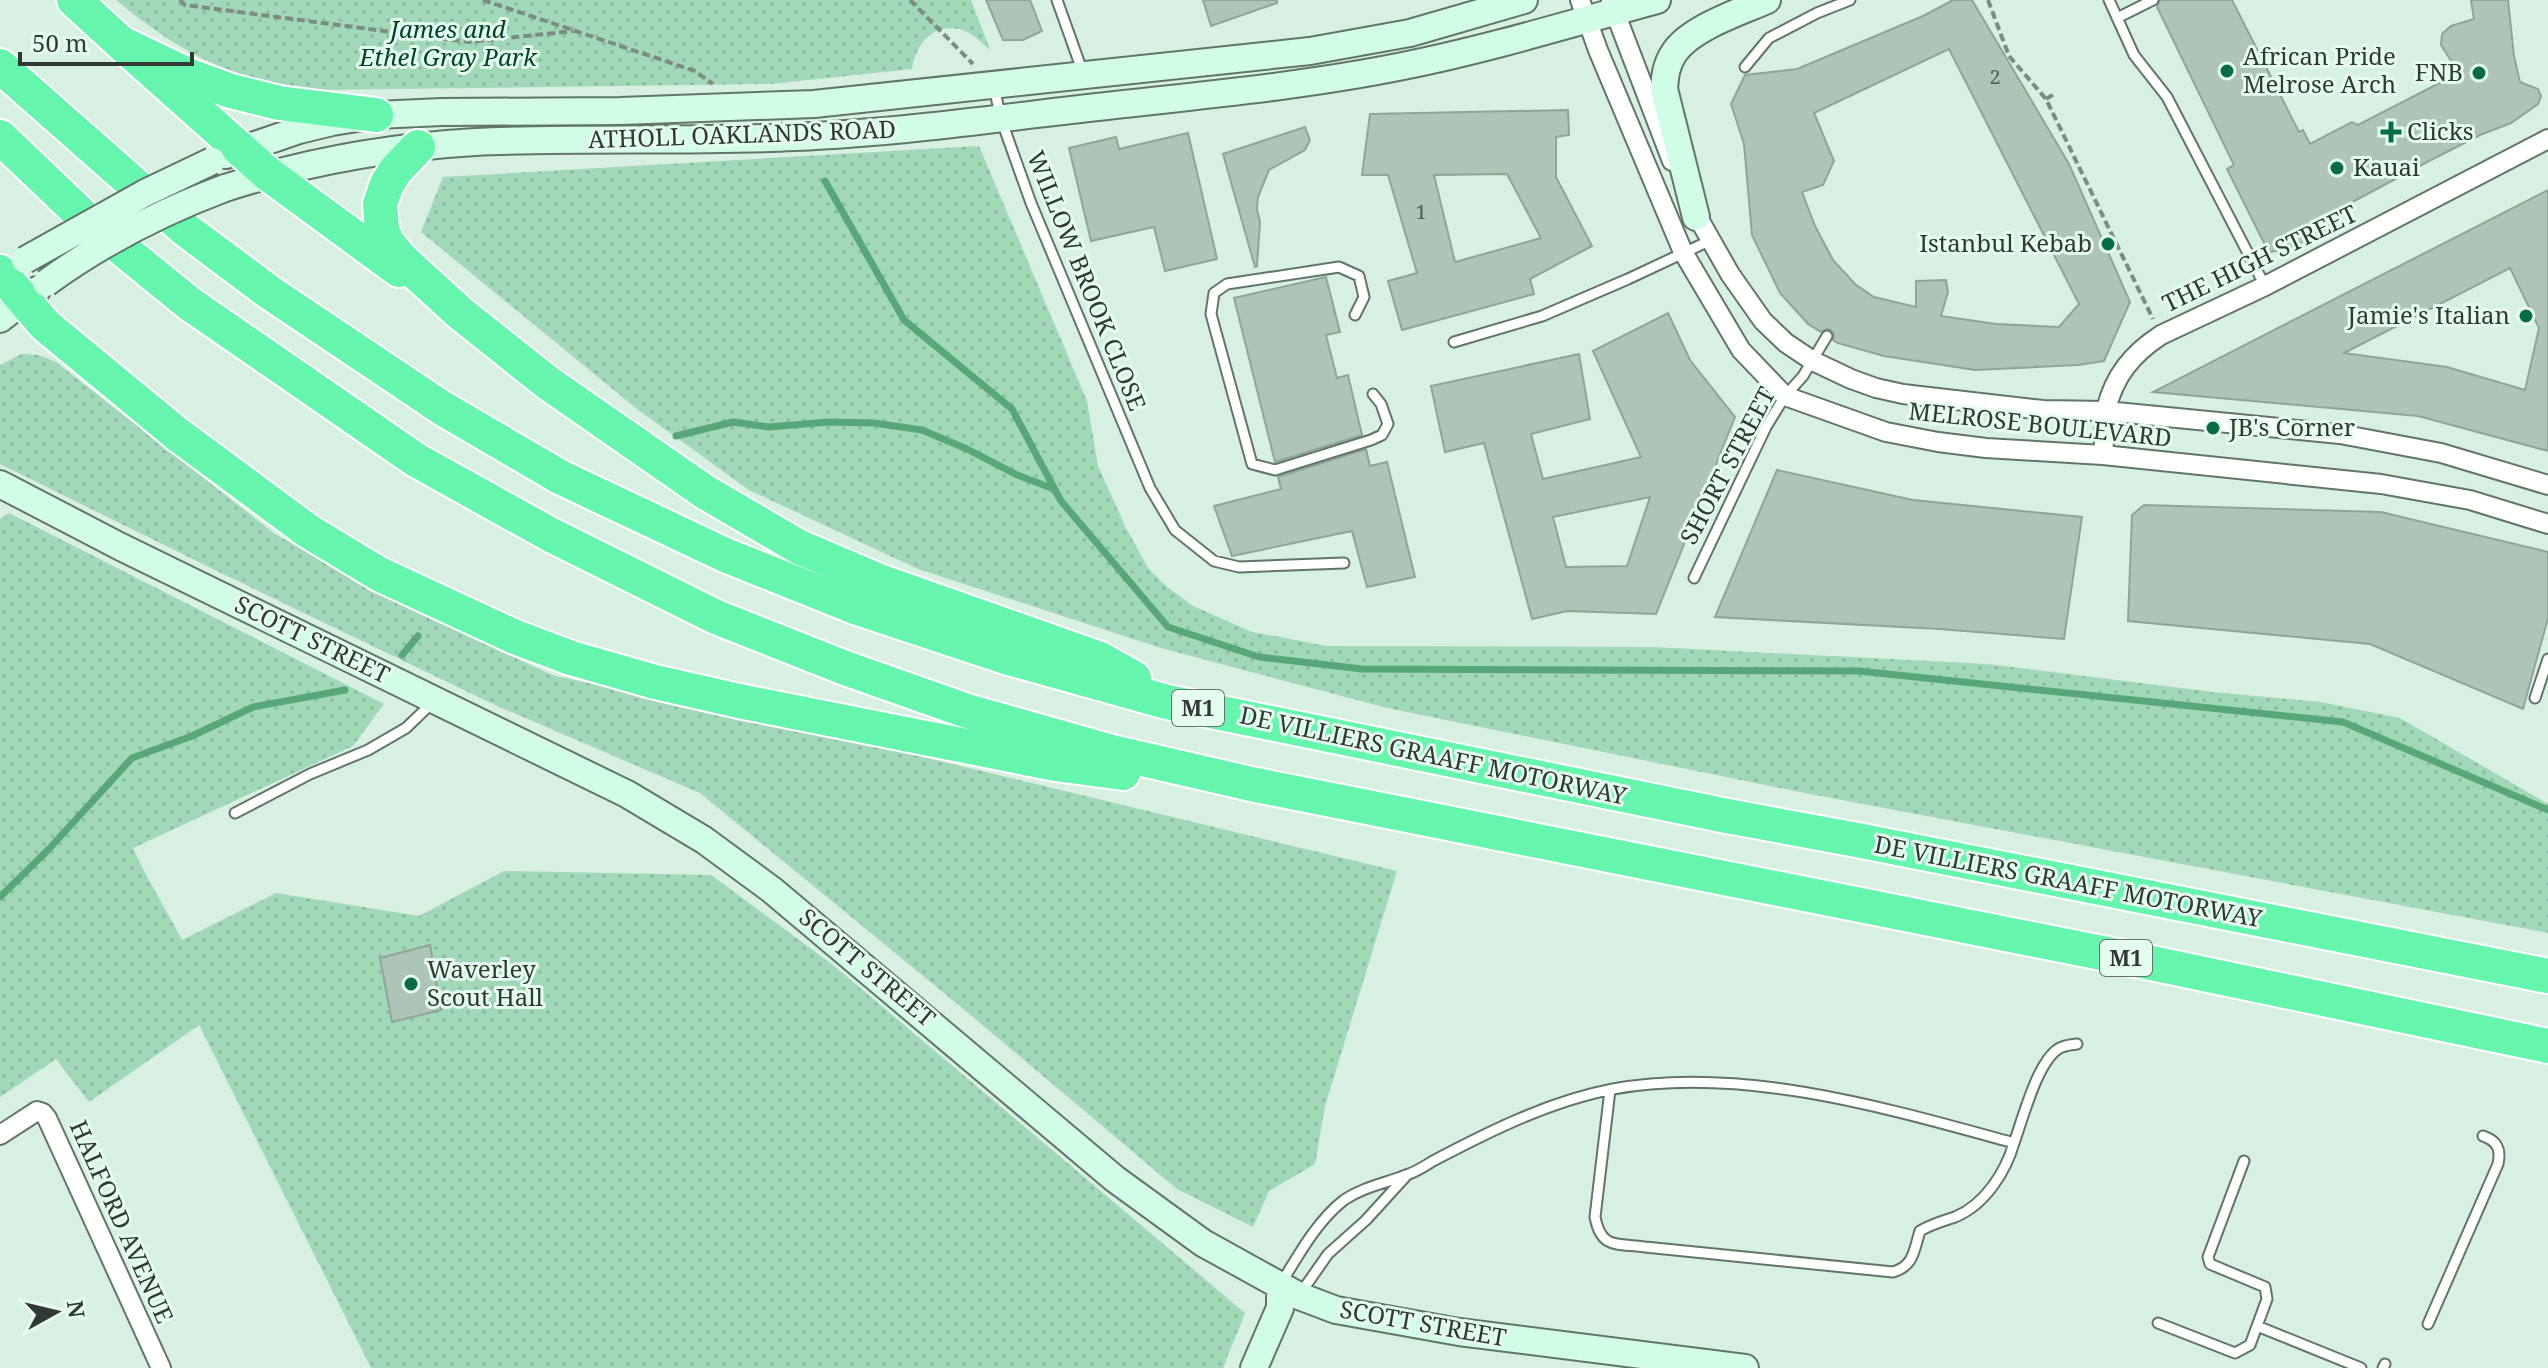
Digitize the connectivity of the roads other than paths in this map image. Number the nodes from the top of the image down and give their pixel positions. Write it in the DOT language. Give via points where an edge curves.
graph roads {
  1 [pos="74,0"];
  2 [pos="1057,0"];
  3 [pos="1524,0"];
  4 [pos="1657,0"];
  5 [pos="1767,0"];
  6 [pos="1850,0"];
  7 [pos="2109,0"];
  8 [pos="2153,0"];
  9 [pos="1612,6"];
  10 [pos="1583,10"];
  11 [pos="2117,18"];
  12 [pos="121,43"];
  13 [pos="0,66"];
  14 [pos="1745,67"];
  15 [pos="1085,76"];
  16 [pos="994,86"];
  17 [pos="376,115"];
  18 [pos="1001,119"];
  19 [pos="0,137"];
  20 [pos="2548,139"];
  21 [pos="418,147"];
  22 [pos="226,155"];
  23 [pos="268,174"];
  24 [pos="1696,217"];
  25 [pos="1709,241"];
  26 [pos="1683,252"];
  27 [pos="7,270"];
  28 [pos="2265,286"];
  29 [pos="23,301"];
  30 [pos="460,313"];
  31 [pos="1355,315"];
  32 [pos="1827,336"];
  33 [pos="1454,342"];
  34 [pos="1808,368"];
  35 [pos="1373,394"];
  36 [pos="1785,396"];
  37 [pos="2106,411"];
  38 [pos="2103,455"];
  39 [pos="0,484"];
  40 [pos="2548,485"];
  41 [pos="2548,524"];
  42 [pos="1344,563"];
  43 [pos="1694,578"];
  44 [pos="2548,659"];
  45 [pos="2535,698"];
  46 [pos="436,699"];
  47 [pos="1167,702"];
  48 [pos="1251,784"];
  49 [pos="235,813"];
  50 [pos="2548,976"];
  51 [pos="2077,1044"];
  52 [pos="2548,1046"];
  53 [pos="1610,1090"];
  54 [pos="0,1135"];
  55 [pos="2483,1136"];
  56 [pos="2014,1143"];
  57 [pos="2244,1161"];
  58 [pos="1407,1175"];
  59 [pos="1286,1296"];
  60 [pos="2158,1323"];
  61 [pos="2428,1324"];
  62 [pos="2257,1326"];
  63 [pos="161,1368"];
  64 [pos="1254,1368"];
  65 [pos="1745,1368"];
  66 [pos="2361,1368"];
  1 -- 12 [label="highway"];
  2 -- 15 [label="lane"];
  3 -- 15 [label="street, ATHOLL OAKLANDS ROAD" via="1410,33 1339,46"];
  4 -- 9 [label="street, ATHOLL OAKLANDS ROAD"];
  5 -- 24 [label="street" via="1681,44 1665,72 1664,89"];
  6 -- 14 [label="lane" via="1769,38"];
  7 -- 11 [label="lane"];
  8 -- 11 [label="lane"];
  9 -- 10 [label="street, ATHOLL OAKLANDS ROAD"];
  9 -- 24 [label="street, MELROSE BOULEVARD"];
  10 -- 18 [label="street, ATHOLL OAKLANDS ROAD" via="1403,66"];
  10 -- 26 [label="street, MELROSE BOULEVARD"];
  11 -- 28 [label="lane" via="2134,55 2167,97"];
  12 -- 17 [label="highway" via="231,91 279,103"];
  12 -- 22 [label="highway"];
  13 -- 47 [label="highway, DE VILLIERS GRAAFF MOTORWAY / M1" via="186,230 269,292 442,408 560,477 725,555 855,607"];
  15 -- 16 [label="street, ATHOLL OAKLANDS ROAD"];
  16 -- 17 [label="street, ATHOLL OAKLANDS ROAD" via="814,104"];
  16 -- 18 [label="lane, WILLOW BROOK CLOSE"];
  17 -- 22 [label="street, ATHOLL OAKLANDS ROAD" via="332,122"];
  18 -- 21 [label="street, ATHOLL OAKLANDS ROAD" via="794,137"];
  18 -- 42 [label="lane, WILLOW BROOK CLOSE" via="1150,488 1175,530 1214,561 1239,567"];
  19 -- 48 [label="highway, M1" via="89,222 190,304 416,460 551,535 716,617 845,668 967,711"];
  20 -- 28 [label="street, THE HIGH STREET"];
  21 -- 23 [label="street, ATHOLL OAKLANDS ROAD"];
  21 -- 30 [label="highway" via="387,184 380,204 382,229 401,259"];
  22 -- 23 [label="highway"];
  22 -- 27 [label="street, ATHOLL OAKLANDS ROAD, bridge" via="145,193"];
  23 -- 29 [label="street, ATHOLL OAKLANDS ROAD, bridge" via="185,203 132,229"];
  23 -- 30 [label="highway"];
  24 -- 25 [label="street, MELROSE BOULEVARD"];
  25 -- 26 [label="lane"];
  25 -- 34 [label="street, MELROSE BOULEVARD" via="1763,321"];
  26 -- 33 [label="lane" via="1542,316"];
  26 -- 36 [label="street, MELROSE BOULEVARD" via="1741,350"];
  27 -- 29 [label="highway"];
  28 -- 37 [label="street, THE HIGH STREET" via="2161,335 2135,354"];
  29 -- 48 [label="highway" via="177,434 308,531 379,574 515,637 655,682 739,701 1056,764"];
  30 -- 47 [label="highway" via="639,447 799,547 1100,659"];
  31 -- 35 [label="lane" via="1364,297 1359,276 1339,267 1227,284 1214,293 1211,314 1252,464 1275,470 1382,435 1388,424"];
  32 -- 34 [label="lane, SHORT STREET"];
  34 -- 36 [label="lane, SHORT STREET"];
  34 -- 37 [label="street, MELROSE BOULEVARD" via="1903,394 2043,410"];
  36 -- 38 [label="street, MELROSE BOULEVARD" via="1886,432 1938,442"];
  36 -- 43 [label="lane, SHORT STREET"];
  37 -- 38 [label="street, THE HIGH STREET"];
  37 -- 40 [label="street, MELROSE BOULEVARD" via="2340,434 2441,453"];
  38 -- 41 [label="street, MELROSE BOULEVARD" via="2381,484 2470,500"];
  39 -- 46 [label="street, SCOTT STREET"];
  44 -- 45 [label="lane"];
  46 -- 49 [label="lane" via="406,728 368,750"];
  46 -- 59 [label="street, SCOTT STREET" via="627,794 704,840 829,936 1115,1179"];
  47 -- 50 [label="highway, DE VILLIERS GRAAFF MOTORWAY / M1"];
  48 -- 52 [label="highway, M1"];
  51 -- 56 [label="lane" via="2065,1045 2048,1060"];
  53 -- 56 [label="lane" via="1745,1083 1925,1118"];
  53 -- 56 [label="lane" via="1595,1217 1598,1233 1611,1242 1645,1247 1904,1269 1920,1231 1979,1201"];
  53 -- 58 [label="lane" via="1522,1117"];
  54 -- 63 [label="street, HALFORD AVENUE" via="37,1111 47,1118"];
  55 -- 61 [label="lane" via="2499,1148 2498,1164"];
  57 -- 62 [label="lane" via="2208,1257 2210,1264 2265,1287 2267,1299"];
  58 -- 59 [label="lane"];
  58 -- 59 [label="lane" via="1345,1200 1314,1232"];
  59 -- 64 [label="street"];
  59 -- 65 [label="street, SCOTT STREET" via="1459,1332"];
  60 -- 62 [label="lane" via="2235,1353 2250,1345"];
  62 -- 66 [label="lane"];
}
